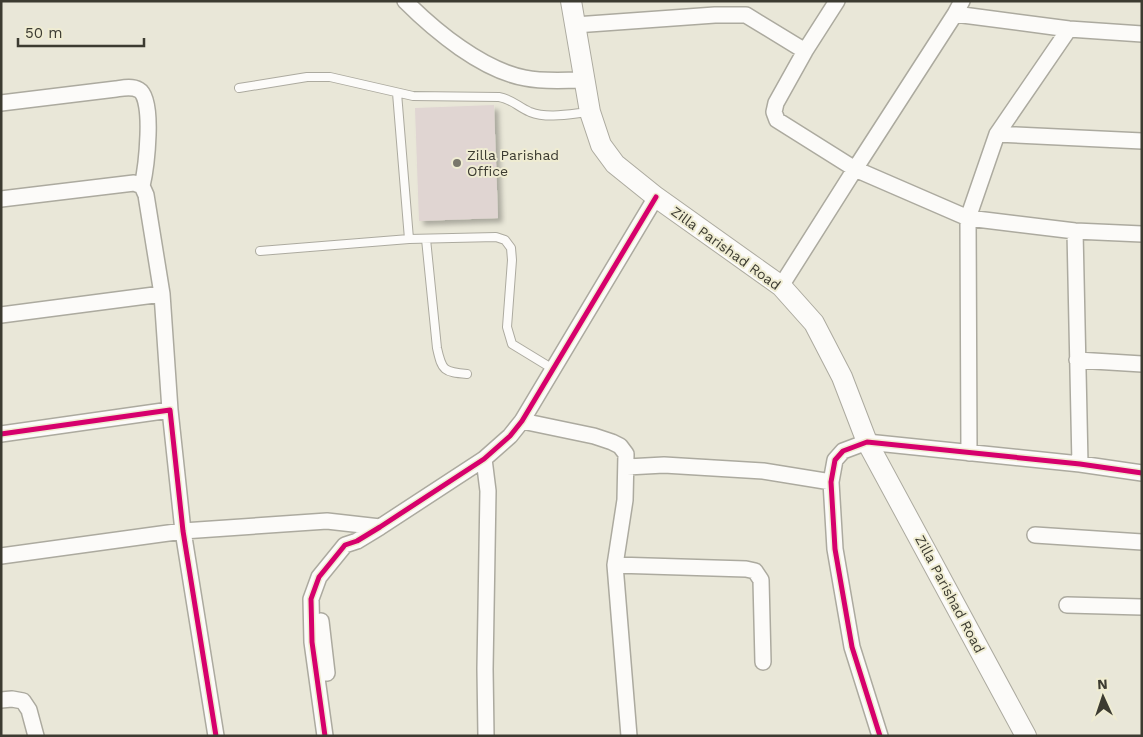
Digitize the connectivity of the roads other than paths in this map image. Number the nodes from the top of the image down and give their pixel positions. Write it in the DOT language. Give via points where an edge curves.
graph roads {
  1 [pos="405,1"];
  2 [pos="571,1"];
  3 [pos="837,1"];
  4 [pos="959,7"];
  5 [pos="575,25"];
  6 [pos="1069,29"];
  7 [pos="1142,34"];
  8 [pos="806,51"];
  9 [pos="583,80"];
  10 [pos="239,88"];
  11 [pos="397,93"];
  12 [pos="1,103"];
  13 [pos="590,112"];
  14 [pos="997,134"];
  15 [pos="1142,141"];
  16 [pos="855,169"];
  17 [pos="142,186"];
  18 [pos="656,198"];
  19 [pos="1,199"];
  20 [pos="968,218"];
  21 [pos="1075,231"];
  22 [pos="1142,234"];
  23 [pos="409,239"];
  24 [pos="426,239"];
  25 [pos="260,251"];
  26 [pos="781,286"];
  27 [pos="162,294"];
  28 [pos="1,315"];
  29 [pos="1077,360"];
  30 [pos="1142,364"];
  31 [pos="553,369"];
  32 [pos="467,374"];
  33 [pos="170,410"];
  34 [pos="522,421"];
  35 [pos="1,434"];
  36 [pos="867,442"];
  37 [pos="969,453"];
  38 [pos="484,459"];
  39 [pos="1080,464"];
  40 [pos="626,467"];
  41 [pos="1142,472"];
  42 [pos="831,482"];
  43 [pos="380,527"];
  44 [pos="183,531"];
  45 [pos="1035,535"];
  46 [pos="357,541"];
  47 [pos="1142,542"];
  48 [pos="1,556"];
  49 [pos="615,565"];
  50 [pos="1067,605"];
  51 [pos="1142,606"];
  52 [pos="763,662"];
  53 [pos="1,700"];
  54 [pos="36,736"];
  55 [pos="216,736"];
  56 [pos="325,736"];
  57 [pos="335,736"];
  58 [pos="486,736"];
  59 [pos="629,736"];
  60 [pos="880,736"];
  61 [pos="1026,736"];
  1 -- 9 [label="street" via="459,47 488,65 524,78"];
  2 -- 5 [label="main road, Zilla Parishad Road"];
  3 -- 8 [label="street"];
  4 -- 6 [label="street"];
  4 -- 16 [label="street"];
  5 -- 8 [label="street" via="746,15"];
  5 -- 9 [label="main road, Zilla Parishad Road"];
  6 -- 7 [label="street"];
  6 -- 14 [label="street"];
  8 -- 16 [label="street" via="776,103 774,112 777,120"];
  9 -- 13 [label="main road, Zilla Parishad Road"];
  10 -- 11 [label="lane" via="307,77 330,77"];
  11 -- 13 [label="lane" via="498,97 509,99 541,116"];
  11 -- 23 [label="lane"];
  12 -- 17 [label="street" via="116,89 140,90 148,109 147,162"];
  13 -- 18 [label="main road, Zilla Parishad Road" via="601,145 615,164"];
  14 -- 15 [label="street"];
  14 -- 20 [label="street"];
  16 -- 20 [label="street"];
  16 -- 26 [label="street"];
  17 -- 19 [label="street" via="134,183"];
  17 -- 27 [label="street"];
  18 -- 26 [label="main road, Zilla Parishad Road"];
  18 -- 31 [label="street"];
  20 -- 21 [label="street"];
  20 -- 37 [label="street"];
  21 -- 22 [label="street"];
  21 -- 29 [label="street"];
  23 -- 24 [label="lane"];
  23 -- 25 [label="lane"];
  24 -- 31 [label="lane" via="496,237 505,240 511,248 512,260 507,327 512,344"];
  24 -- 32 [label="lane" via="441,364 450,373"];
  26 -- 36 [label="main road, Zilla Parishad Road" via="814,323 842,377"];
  27 -- 28 [label="street"];
  27 -- 33 [label="street"];
  29 -- 30 [label="street"];
  29 -- 39 [label="street"];
  31 -- 34 [label="street"];
  33 -- 35 [label="street"];
  33 -- 44 [label="street"];
  34 -- 38 [label="street"];
  34 -- 40 [label="street" via="612,442 626,454"];
  36 -- 37 [label="street"];
  36 -- 42 [label="street" via="843,451 835,460"];
  36 -- 61 [label="main road, Zilla Parishad Road"];
  37 -- 39 [label="street"];
  38 -- 43 [label="street"];
  38 -- 58 [label="street" via="488,491"];
  39 -- 41 [label="street"];
  40 -- 42 [label="street" via="664,465 744,470"];
  40 -- 49 [label="street" via="625,500"];
  42 -- 60 [label="street" via="835,549 852,647"];
  43 -- 44 [label="street" via="327,521"];
  43 -- 46 [label="street"];
  44 -- 48 [label="street"];
  44 -- 55 [label="street"];
  45 -- 47 [label="street"];
  46 -- 56 [label="street" via="345,545 319,577 310,599 312,642"];
  46 -- 57 [label="street" via="323,588 320,608"];
  49 -- 52 [label="street" via="746,568 754,571 761,580"];
  49 -- 59 [label="street"];
  50 -- 51 [label="street"];
  53 -- 54 [label="street" via="23,701"];
}
